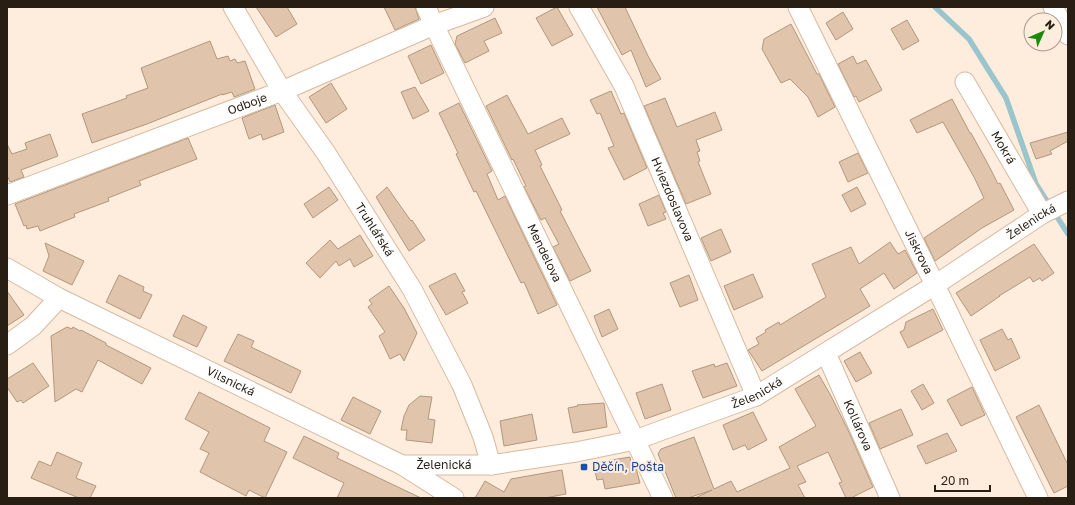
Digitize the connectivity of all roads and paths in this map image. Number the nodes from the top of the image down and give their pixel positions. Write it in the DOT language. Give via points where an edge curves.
graph roads {
  1 [pos="233,7"];
  2 [pos="426,7"];
  3 [pos="484,7"];
  4 [pos="579,7"];
  5 [pos="798,7"];
  6 [pos="1053,7"];
  7 [pos="434,25"];
  8 [pos="1068,35"];
  9 [pos="965,82"];
  10 [pos="282,91"];
  11 [pos="7,195"];
  12 [pos="1066,202"];
  13 [pos="1044,213"];
  14 [pos="7,268"];
  15 [pos="935,285"];
  16 [pos="59,298"];
  17 [pos="7,345"];
  18 [pos="826,352"];
  19 [pos="756,396"];
  20 [pos="635,440"];
  21 [pos="402,465"];
  22 [pos="491,465"];
  23 [pos="454,498"];
  24 [pos="663,498"];
  25 [pos="890,498"];
  26 [pos="1038,498"];
  1 -- 10 [label="street, Truhlářská"];
  2 -- 7 [label="street, Mendelova"];
  3 -- 7 [label="street, Odboje"];
  4 -- 19 [label="street, Hviezdoslavova" via="624,86"];
  5 -- 15 [label="street, Jiskrova"];
  6 -- 8 [label="street"];
  7 -- 10 [label="street, Odboje"];
  7 -- 20 [label="street, Mendelova"];
  9 -- 13 [label="street, Mokrá"];
  10 -- 11 [label="street, Odboje"];
  10 -- 22 [label="street, Truhlářská" via="326,153 412,288 462,386 483,437"];
  12 -- 13 [label="street, Želenická"];
  13 -- 15 [label="street, Želenická"];
  14 -- 16 [label="street, Vilsnická"];
  15 -- 18 [label="street, Želenická"];
  15 -- 26 [label="street, Jiskrova"];
  16 -- 17 [label="street" via="33,326"];
  16 -- 21 [label="street, Vilsnická"];
  18 -- 19 [label="street, Želenická"];
  18 -- 25 [label="street, Kollárova"];
  19 -- 20 [label="street, Želenická"];
  20 -- 22 [label="street, Želenická"];
  20 -- 24 [label="street, Mendelova"];
  21 -- 22 [label="street, Želenická"];
  21 -- 23 [label="street, Vilsnická"];
}
